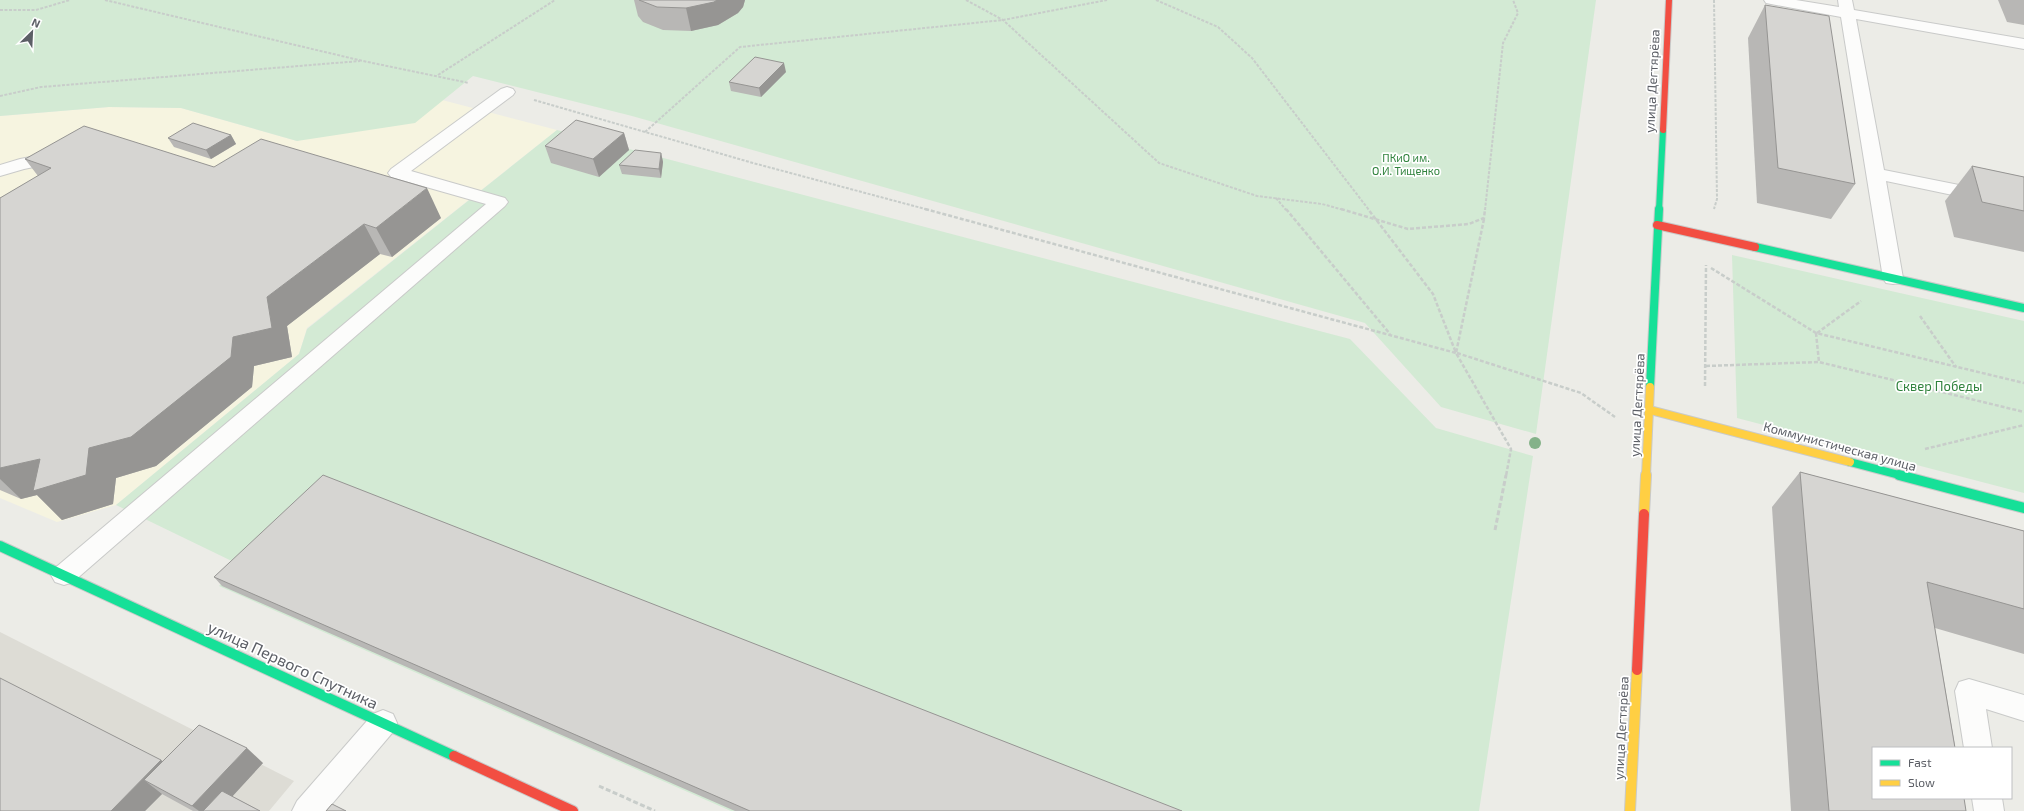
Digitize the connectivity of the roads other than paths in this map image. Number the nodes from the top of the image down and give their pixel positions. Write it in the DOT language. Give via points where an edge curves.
graph roads {
  1 [pos="1669,0"];
  2 [pos="1771,0"];
  3 [pos="1847,7"];
  4 [pos="2024,44"];
  5 [pos="507,92"];
  6 [pos="71,155"];
  7 [pos="0,171"];
  8 [pos="1876,174"];
  9 [pos="2024,204"];
  10 [pos="1657,225"];
  11 [pos="1893,278"];
  12 [pos="2024,308"];
  13 [pos="1650,410"];
  14 [pos="2024,508"];
  15 [pos="0,546"];
  16 [pos="64,575"];
  17 [pos="2024,708"];
  18 [pos="383,724"];
  19 [pos="1978,747"];
  20 [pos="1987,799"];
  21 [pos="307,811"];
  22 [pos="573,811"];
  23 [pos="1630,811"];
  24 [pos="1989,811"];
  1 -- 10 [label="street, улица Дегтярёва"];
  2 -- 3 [label="lane"];
  3 -- 4 [label="lane"];
  3 -- 8 [label="lane"];
  5 -- 16 [label="lane" via="397,172 499,202"];
  6 -- 7 [label="lane" via="20,164"];
  8 -- 9 [label="lane"];
  8 -- 11 [label="lane"];
  10 -- 11 [label="street"];
  10 -- 13 [label="street, улица Дегтярёва"];
  11 -- 12 [label="street"];
  13 -- 14 [label="street, Коммунистическая улица"];
  13 -- 23 [label="street, улица Дегтярёва"];
  15 -- 16 [label="street, улица Первого Спутника"];
  16 -- 18 [label="street, улица Первого Спутника"];
  17 -- 19 [label="lane" via="1969,691"];
  18 -- 21 [label="lane"];
  18 -- 22 [label="street, улица Первого Спутника"];
  20 -- 24 [label="lane"];
}
